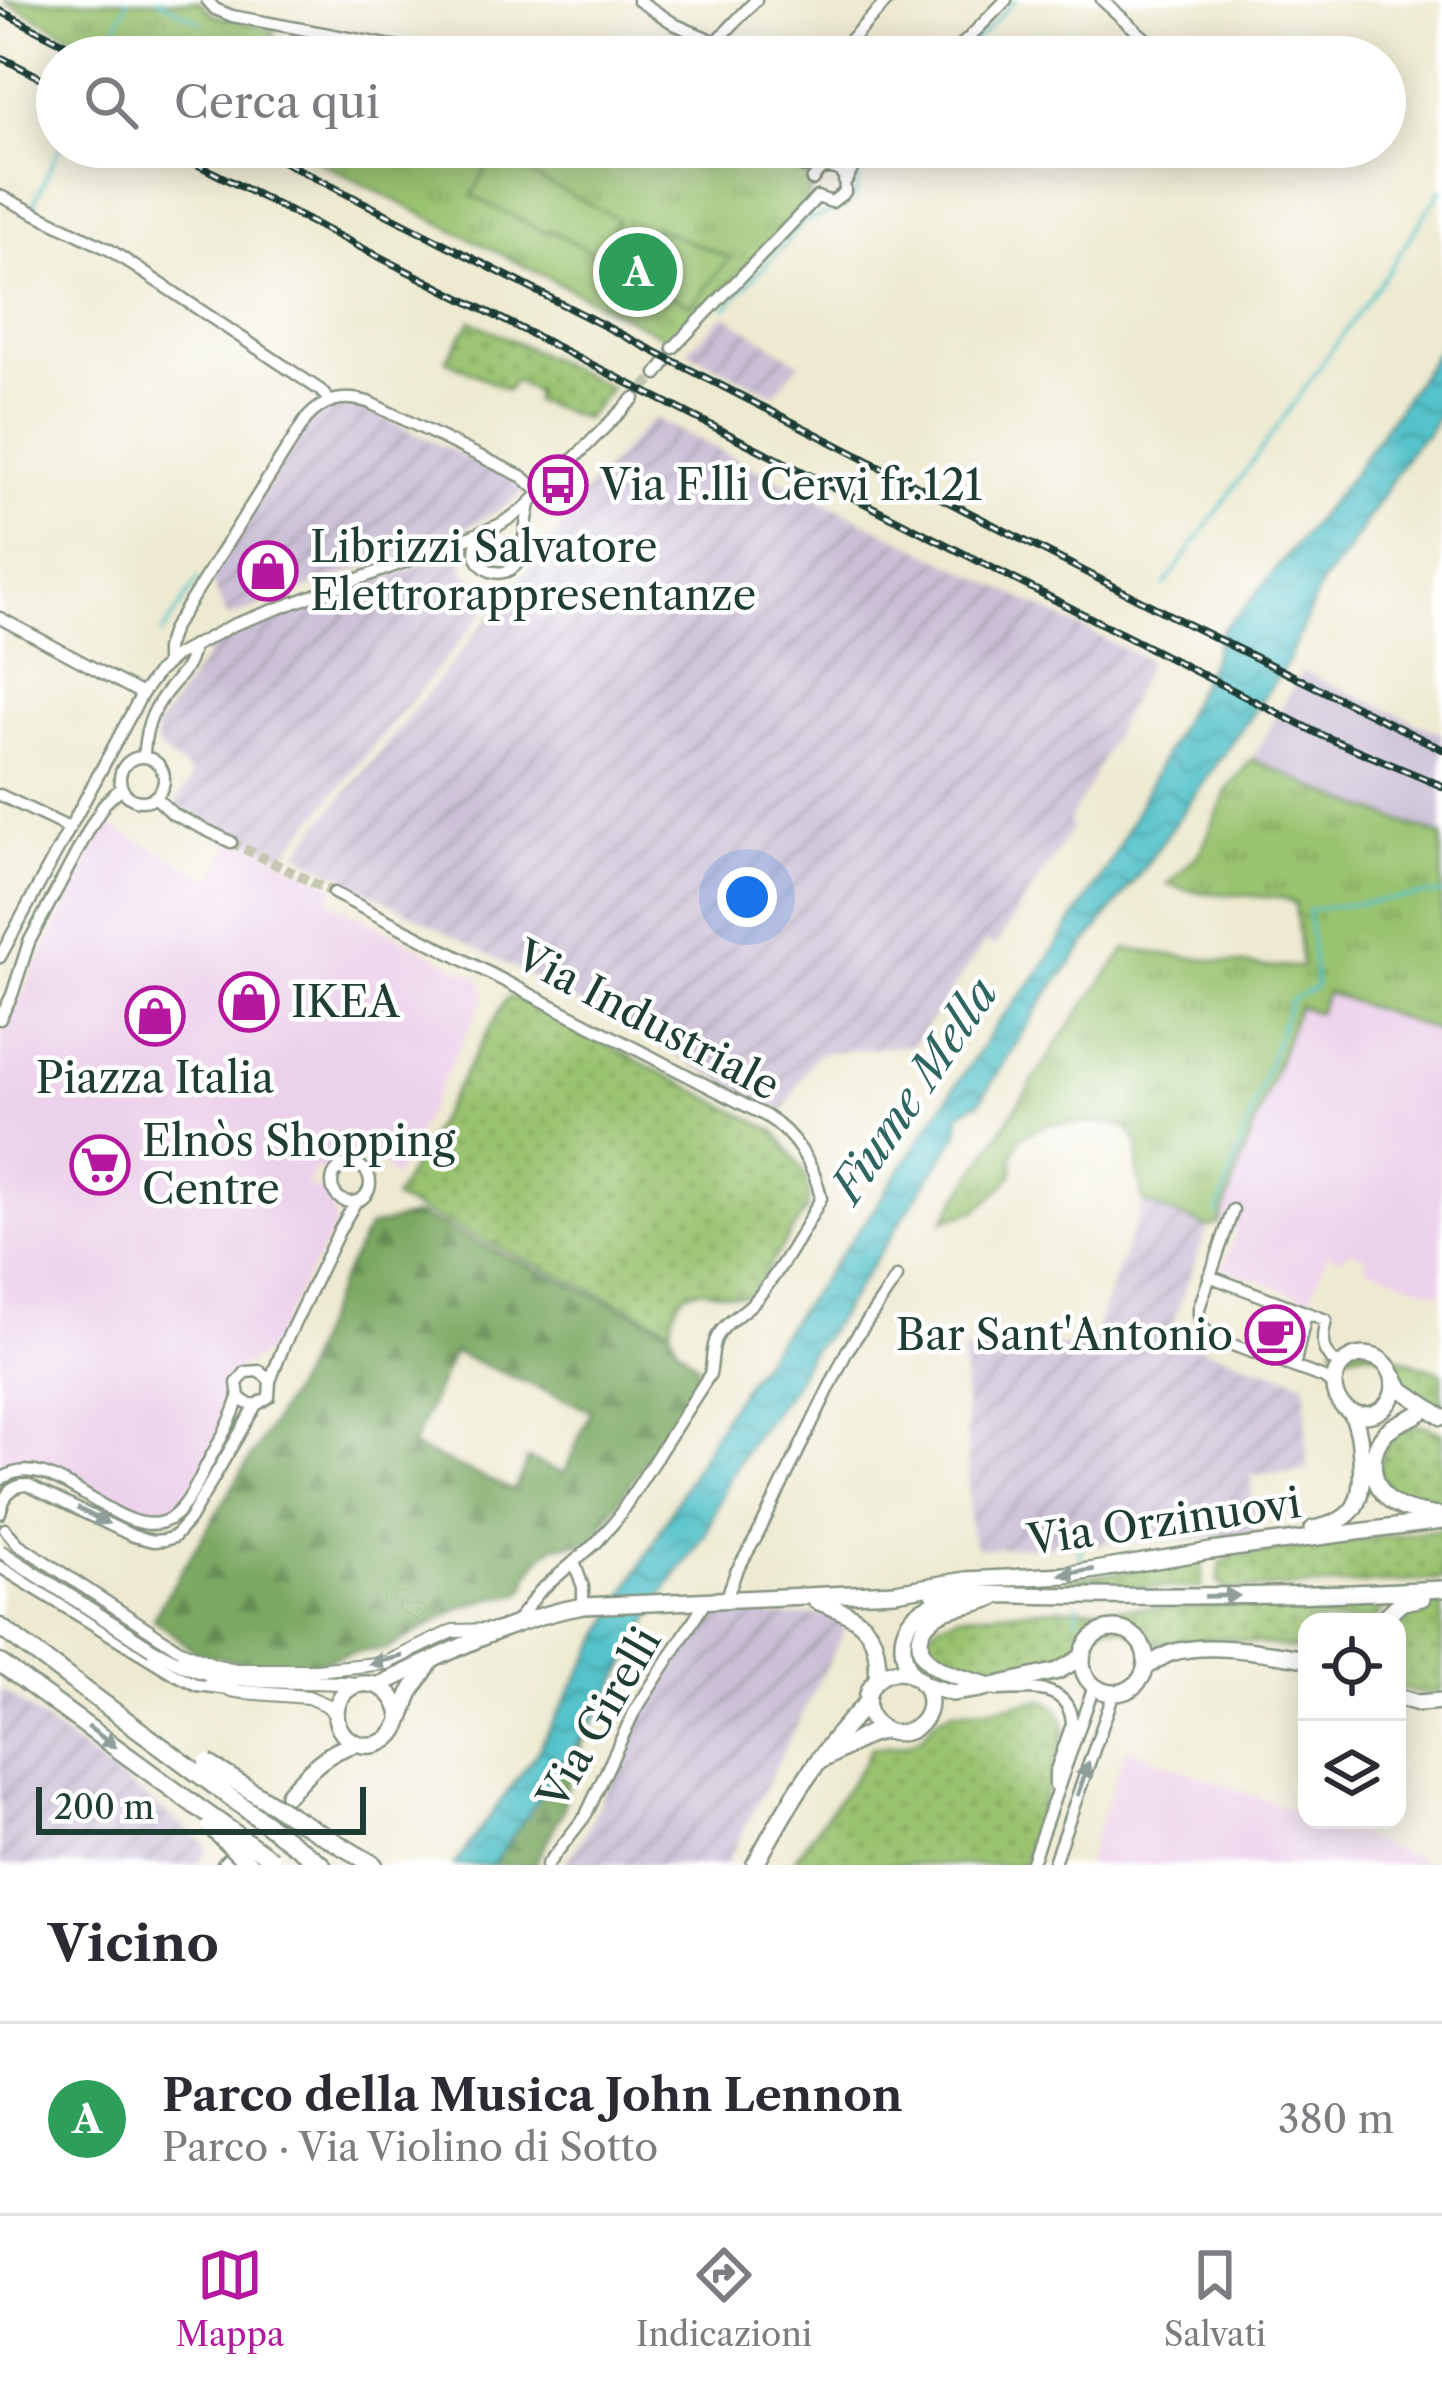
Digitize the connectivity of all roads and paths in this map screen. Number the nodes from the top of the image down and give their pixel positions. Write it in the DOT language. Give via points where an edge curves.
graph roads {
  1 [pos="207,0"];
  2 [pos="638,0"];
  3 [pos="756,0"];
  4 [pos="888,0"];
  5 [pos="1006,0"];
  6 [pos="1102,0"];
  7 [pos="339,36"];
  8 [pos="702,36"];
  9 [pos="722,36"];
  10 [pos="854,36"];
  11 [pos="971,36"];
  12 [pos="1142,36"];
  13 [pos="803,168"];
  14 [pos="825,168"];
  15 [pos="852,168"];
  16 [pos="812,180"];
  17 [pos="846,181"];
  18 [pos="0,196"];
  19 [pos="817,197"];
  20 [pos="673,348"];
  21 [pos="634,398"];
  22 [pos="330,401"];
  23 [pos="536,497"];
  24 [pos="499,525"];
  25 [pos="484,530"];
  26 [pos="521,543"];
  27 [pos="440,549"];
  28 [pos="474,549"];
  29 [pos="0,618"];
  30 [pos="193,645"];
  31 [pos="166,665"];
  32 [pos="142,694"];
  33 [pos="144,757"];
  34 [pos="121,788"];
  35 [pos="0,795"];
  36 [pos="155,797"];
  37 [pos="69,827"];
  38 [pos="231,842"];
  39 [pos="334,893"];
  40 [pos="1,952"];
  41 [pos="0,1019"];
  42 [pos="337,1196"];
  43 [pos="356,1201"];
  44 [pos="1233,1210"];
  45 [pos="340,1229"];
  46 [pos="1209,1276"];
  47 [pos="897,1277"];
  48 [pos="1306,1312"];
  49 [pos="284,1345"];
  50 [pos="1294,1366"];
  51 [pos="1340,1366"];
  52 [pos="255,1370"];
  53 [pos="1392,1374"];
  54 [pos="270,1381"];
  55 [pos="1333,1385"];
  56 [pos="239,1396"];
  57 [pos="256,1405"];
  58 [pos="1379,1410"];
  59 [pos="1351,1412"];
  60 [pos="1433,1415"];
  61 [pos="1373,1460"];
  62 [pos="0,1480"];
  63 [pos="1442,1519"];
  64 [pos="2,1520"];
  65 [pos="1261,1544"];
  66 [pos="0,1552"];
  67 [pos="574,1562"];
  68 [pos="0,1567"];
  69 [pos="895,1592"];
  70 [pos="1442,1593"];
  71 [pos="999,1595"];
  72 [pos="808,1598"];
  73 [pos="726,1599"];
  74 [pos="706,1601"];
  75 [pos="583,1606"];
  76 [pos="1389,1613"];
  77 [pos="515,1623"];
  78 [pos="0,1627"];
  79 [pos="497,1630"];
  80 [pos="1142,1646"];
  81 [pos="183,1652"];
  82 [pos="1169,1654"];
  83 [pos="1082,1657"];
  84 [pos="1298,1658"];
  85 [pos="431,1660"];
  86 [pos="0,1663"];
  87 [pos="1145,1668"];
  88 [pos="194,1669"];
  89 [pos="1058,1672"];
  90 [pos="218,1676"];
  91 [pos="877,1680"];
  92 [pos="918,1680"];
  93 [pos="1090,1682"];
  94 [pos="359,1684"];
  95 [pos="379,1685"];
  96 [pos="987,1688"];
  97 [pos="231,1690"];
  98 [pos="952,1693"];
  99 [pos="1114,1693"];
  100 [pos="1406,1699"];
  101 [pos="1442,1701"];
  102 [pos="867,1703"];
  103 [pos="927,1711"];
  104 [pos="400,1717"];
  105 [pos="337,1719"];
  106 [pos="884,1730"];
  107 [pos="356,1744"];
  108 [pos="319,1760"];
  109 [pos="820,1760"];
  110 [pos="201,1767"];
  111 [pos="288,1794"];
  112 [pos="1055,1798"];
  113 [pos="196,1806"];
  114 [pos="275,1862"];
  115 [pos="250,1865"];
  116 [pos="322,1865"];
  117 [pos="374,1865"];
  118 [pos="547,1865"];
  119 [pos="754,1865"];
  120 [pos="1031,1865"];
  121 [pos="1053,1865"];
  1 -- 7 [label="street" via="232,16"];
  2 -- 8 [label="street"];
  3 -- 9 [label="street"];
  4 -- 10 [label="street"];
  5 -- 11 [label="street"];
  6 -- 12 [label="street"];
  13 -- 16 [label="street"];
  14 -- 16 [label="street"];
  14 -- 17 [label="street"];
  15 -- 17 [label="street"];
  16 -- 19 [label="street"];
  17 -- 19 [label="street" via="837,200"];
  18 -- 22 [label="street" via="110,250"];
  19 -- 20 [label="street"];
  21 -- 23 [label="street"];
  22 -- 23 [label="street" via="368,403 523,477"];
  22 -- 31 [label="street" via="306,418 183,613 167,640"];
  23 -- 24 [label="street"];
  23 -- 26 [label="street"];
  24 -- 25 [label="street"];
  24 -- 26 [label="street"];
  25 -- 27 [label="street"];
  25 -- 28 [label="street"];
  26 -- 28 [label="street" via="516,564 503,572 482,566"];
  27 -- 28 [label="street"];
  27 -- 30 [label="street"];
  29 -- 32 [label="street"];
  30 -- 31 [label="street"];
  30 -- 33 [label="street" via="189,665 152,713"];
  31 -- 32 [label="street"];
  32 -- 37 [label="street"];
  33 -- 34 [label="street" via="124,766"];
  33 -- 36 [label="street" via="163,773"];
  34 -- 36 [label="street" via="136,801"];
  34 -- 41 [label="street" via="92,824 28,942"];
  35 -- 37 [label="street"];
  36 -- 38 [label="street"];
  37 -- 40 [label="street"];
  39 -- 67 [label="street, Via Industriale" via="779,1124 818,1180 821,1198 800,1238 756,1300 716,1338 710,1374 616,1520"];
  42 -- 43 [label="street"];
  42 -- 43 [label="street" via="333,1175 354,1163 370,1179"];
  42 -- 45 [label="street"];
  43 -- 45 [label="street"];
  44 -- 46 [label="street"];
  45 -- 49 [label="street"];
  46 -- 48 [label="street"];
  46 -- 50 [label="street" via="1202,1328"];
  47 -- 73 [label="street" via="847,1352"];
  48 -- 50 [label="street"];
  48 -- 51 [label="street" via="1326,1319 1324,1350"];
  49 -- 52 [label="street"];
  49 -- 54 [label="street"];
  50 -- 55 [label="street"];
  51 -- 53 [label="main road" via="1369,1355"];
  51 -- 55 [label="main road"];
  52 -- 54 [label="street"];
  52 -- 56 [label="street" via="239,1379"];
  53 -- 58 [label="main road" via="1394,1389"];
  53 -- 60 [label="main road"];
  54 -- 57 [label="street" via="269,1396"];
  55 -- 59 [label="main road"];
  56 -- 57 [label="street"];
  56 -- 62 [label="street" via="191,1493 159,1524 39,1472"];
  64 -- 57 [label="street, one-way" via="8,1492 27,1485 133,1536 174,1537"];
  58 -- 59 [label="main road"];
  58 -- 60 [label="main road"];
  58 -- 61 [label="main road"];
  59 -- 65 [label="main road" via="1363,1485 1352,1511 1331,1526"];
  60 -- 61 [label="main road" via="1387,1431"];
  61 -- 63 [label="main road" via="1378,1486 1392,1502"];
  63 -- 65 [label="main road, Via Orzinuovi"];
  64 -- 66 [label="street"];
  64 -- 81 [label="street" via="18,1544"];
  65 -- 69 [label="main road, Via Orzinuovi, one-way"];
  66 -- 88 [label="street, bridge"];
  67 -- 75 [label="street"];
  67 -- 77 [label="street, Via Industriale"];
  68 -- 97 [label="street" via="173,1673"];
  69 -- 71 [label="main road, Via Orzinuovi"];
  69 -- 72 [label="main road, Via Orzinuovi"];
  71 -- 70 [label="main road, Via Orzinuovi, one-way"];
  70 -- 76 [label="main road"];
  71 -- 92 [label="main road" via="935,1603 915,1616 901,1649"];
  71 -- 96 [label="main road" via="935,1616 920,1639 934,1667"];
  72 -- 73 [label="main road, Via Orzinuovi"];
  72 -- 91 [label="main road" via="865,1626 877,1650"];
  73 -- 74 [label="main road, Via Orzinuovi"];
  74 -- 75 [label="main road, Via Orzinuovi"];
  74 -- 118 [label="street, Via Girelli" via="633,1714 586,1816"];
  75 -- 77 [label="main road, Via Orzinuovi"];
  77 -- 79 [label="main road, Via Orzinuovi"];
  78 -- 110 [label="highway"];
  79 -- 81 [label="street, one-way" via="453,1631 386,1663 316,1670 236,1670"];
  79 -- 85 [label="main road, Via Orzinuovi"];
  80 -- 82 [label="main road"];
  80 -- 83 [label="main road" via="1130,1633 1104,1631"];
  80 -- 87 [label="main road"];
  81 -- 90 [label="street"];
  82 -- 84 [label="main road" via="1217,1649"];
  82 -- 87 [label="main road"];
  83 -- 89 [label="main road"];
  83 -- 93 [label="main road"];
  85 -- 95 [label="main road, Via Orzinuovi"];
  85 -- 104 [label="main road"];
  86 -- 113 [label="highway, one-way"];
  87 -- 99 [label="main road" via="1130,1689"];
  88 -- 90 [label="street"];
  88 -- 97 [label="street"];
  89 -- 93 [label="main road"];
  89 -- 96 [label="main road"];
  90 -- 94 [label="street"];
  91 -- 92 [label="main road" via="894,1672"];
  91 -- 102 [label="main road"];
  92 -- 98 [label="main road"];
  92 -- 103 [label="main road"];
  93 -- 99 [label="main road"];
  93 -- 112 [label="street"];
  94 -- 95 [label="main road"];
  94 -- 105 [label="main road" via="344,1694"];
  95 -- 104 [label="main road" via="393,1695"];
  96 -- 98 [label="main road"];
  96 -- 112 [label="street" via="1042,1690 1066,1702 1072,1724"];
  97 -- 105 [label="street" via="308,1697"];
  98 -- 103 [label="main road"];
  121 -- 99 [label="street, one-way"];
  100 -- 101 [label="main road"];
  102 -- 106 [label="main road"];
  102 -- 109 [label="highway"];
  103 -- 106 [label="main road" via="910,1731"];
  104 -- 107 [label="main road" via="390,1738"];
  105 -- 107 [label="main road"];
  105 -- 108 [label="main road"];
  106 -- 109 [label="highway"];
  107 -- 108 [label="main road"];
  108 -- 111 [label="main road"];
  109 -- 119 [label="highway"];
  110 -- 116 [label="highway, bridge"];
  110 -- 117 [label="highway, bridge"];
  112 -- 120 [label="street"];
  113 -- 114 [label="highway, bridge"];
  113 -- 115 [label="highway, bridge"];
}
